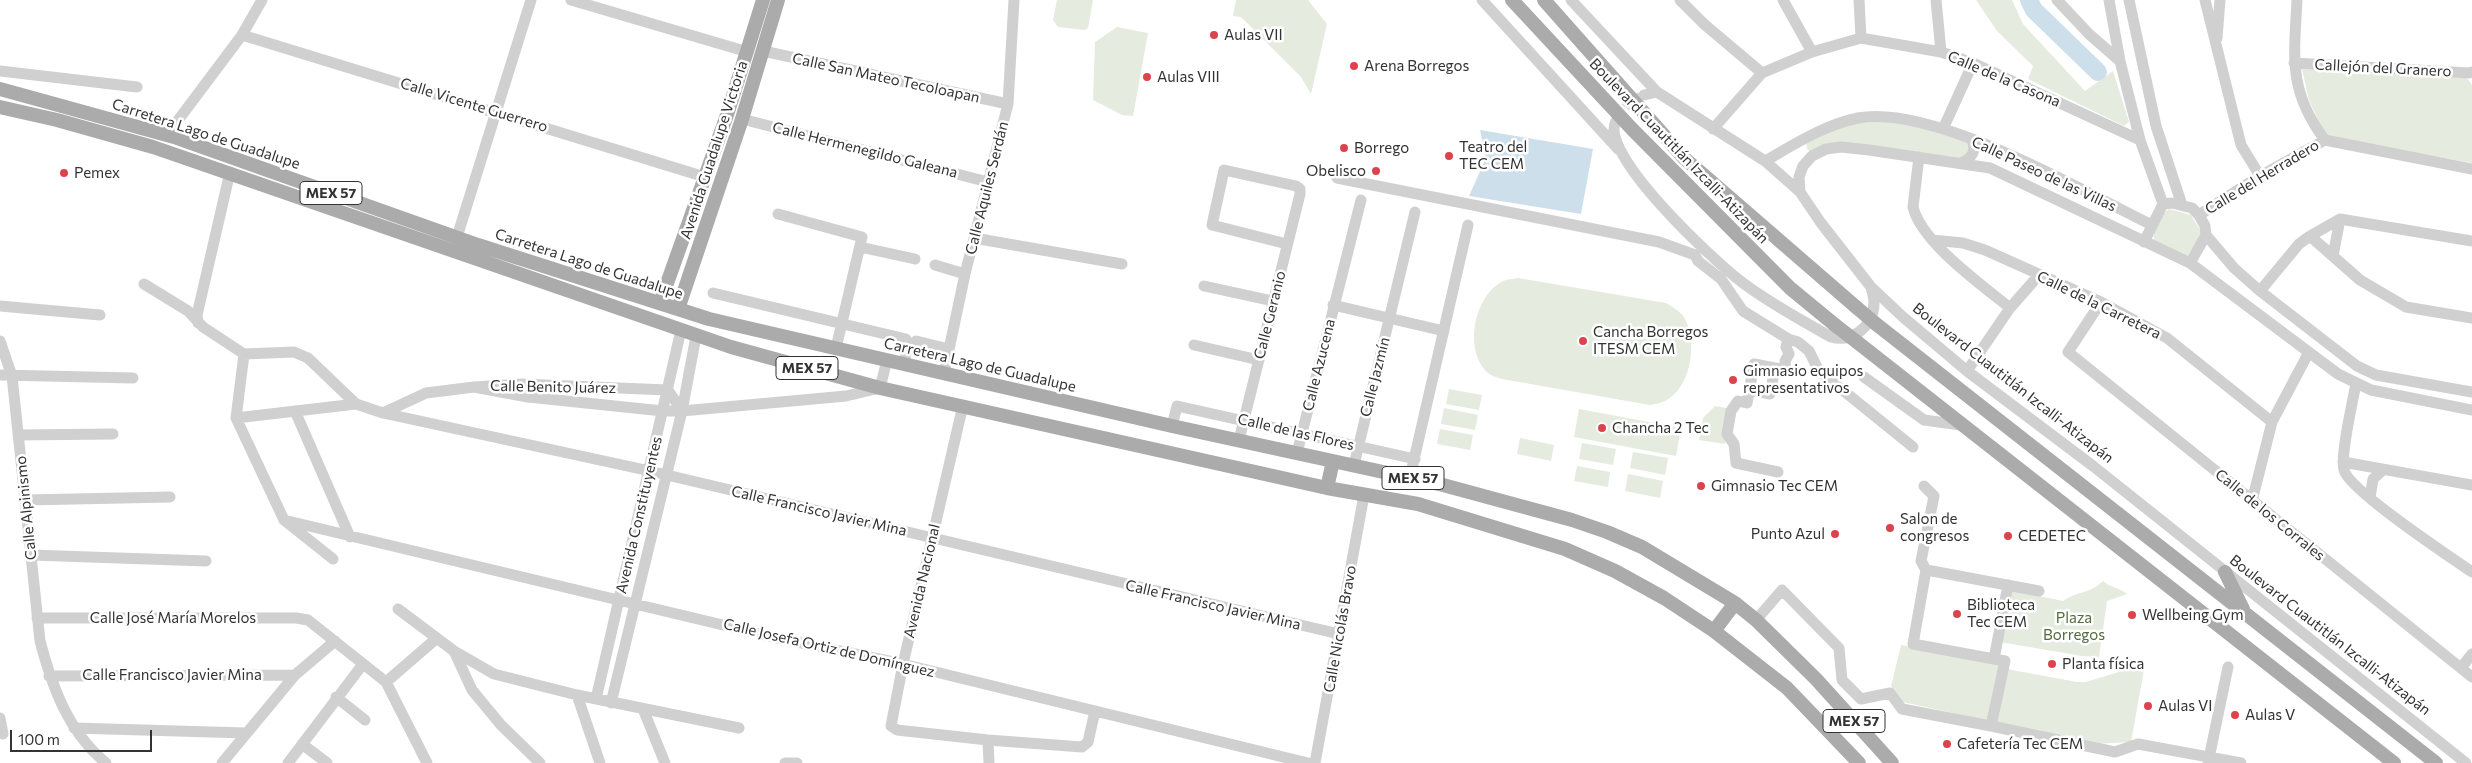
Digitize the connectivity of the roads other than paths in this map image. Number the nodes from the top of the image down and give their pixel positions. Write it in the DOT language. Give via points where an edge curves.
graph roads {
  1 [pos="262,0"];
  2 [pos="532,0"];
  3 [pos="571,0"];
  4 [pos="764,0"];
  5 [pos="778,0"];
  6 [pos="1014,0"];
  7 [pos="1482,0"];
  8 [pos="1512,0"];
  9 [pos="1544,0"];
  10 [pos="1571,0"];
  11 [pos="1680,0"];
  12 [pos="1859,0"];
  13 [pos="1936,0"];
  14 [pos="2057,0"];
  15 [pos="2109,0"];
  16 [pos="2130,0"];
  17 [pos="2205,0"];
  18 [pos="2220,0"];
  19 [pos="2298,0"];
  20 [pos="1784,1"];
  21 [pos="242,35"];
  22 [pos="1861,38"];
  23 [pos="763,51"];
  24 [pos="748,52"];
  25 [pos="1812,52"];
  26 [pos="1941,52"];
  27 [pos="2216,52"];
  28 [pos="2120,61"];
  29 [pos="1973,62"];
  30 [pos="2294,63"];
  31 [pos="0,71"];
  32 [pos="1762,73"];
  33 [pos="2471,74"];
  34 [pos="137,87"];
  35 [pos="0,89"];
  36 [pos="1657,92"];
  37 [pos="1644,95"];
  38 [pos="1008,104"];
  39 [pos="0,107"];
  40 [pos="496,112"];
  41 [pos="742,119"];
  42 [pos="1616,121"];
  43 [pos="1943,129"];
  44 [pos="1713,130"];
  45 [pos="167,135"];
  46 [pos="1802,140"];
  47 [pos="1972,140"];
  48 [pos="2140,140"];
  49 [pos="2324,140"];
  50 [pos="1812,156"];
  51 [pos="1919,157"];
  52 [pos="1627,160"];
  53 [pos="1765,161"];
  54 [pos="1961,163"];
  55 [pos="2472,169"];
  56 [pos="230,172"];
  57 [pos="2260,176"];
  58 [pos="705,177"];
  59 [pos="1337,178"];
  60 [pos="988,182"];
  61 [pos="1800,192"];
  62 [pos="1361,200"];
  63 [pos="1732,200"];
  64 [pos="2163,204"];
  65 [pos="2182,205"];
  66 [pos="1414,212"];
  67 [pos="1714,212"];
  68 [pos="778,214"];
  69 [pos="2199,215"];
  70 [pos="2340,219"];
  71 [pos="1468,225"];
  72 [pos="2152,225"];
  73 [pos="2206,235"];
  74 [pos="2310,236"];
  75 [pos="457,237"];
  76 [pos="974,238"];
  77 [pos="1932,240"];
  78 [pos="2472,241"];
  79 [pos="2144,242"];
  80 [pos="1287,244"];
  81 [pos="860,247"];
  82 [pos="2332,256"];
  83 [pos="914,259"];
  84 [pos="527,260"];
  85 [pos="2190,263"];
  86 [pos="1122,264"];
  87 [pos="935,265"];
  88 [pos="965,274"];
  89 [pos="2039,275"];
  90 [pos="522,276"];
  91 [pos="144,284"];
  92 [pos="1204,286"];
  93 [pos="1871,286"];
  94 [pos="2260,291"];
  95 [pos="712,293"];
  96 [pos="1273,301"];
  97 [pos="2101,302"];
  98 [pos="660,303"];
  99 [pos="1333,305"];
  100 [pos="0,306"];
  101 [pos="2010,308"];
  102 [pos="678,309"];
  103 [pos="100,315"];
  104 [pos="1389,318"];
  105 [pos="2472,318"];
  106 [pos="198,323"];
  107 [pos="842,324"];
  108 [pos="681,330"];
  109 [pos="1444,331"];
  110 [pos="696,336"];
  111 [pos="1790,340"];
  112 [pos="0,341"];
  113 [pos="916,341"];
  114 [pos="1194,345"];
  115 [pos="836,348"];
  116 [pos="949,349"];
  117 [pos="2308,352"];
  118 [pos="244,354"];
  119 [pos="887,360"];
  120 [pos="1259,360"];
  121 [pos="904,364"];
  122 [pos="1775,368"];
  123 [pos="1967,371"];
  124 [pos="944,373"];
  125 [pos="0,375"];
  126 [pos="12,376"];
  127 [pos="1864,377"];
  128 [pos="133,378"];
  129 [pos="2356,383"];
  130 [pos="474,387"];
  131 [pos="880,388"];
  132 [pos="668,390"];
  133 [pos="1750,390"];
  134 [pos="2472,392"];
  135 [pos="356,404"];
  136 [pos="963,405"];
  137 [pos="2472,410"];
  138 [pos="295,411"];
  139 [pos="663,411"];
  140 [pos="682,411"];
  141 [pos="383,413"];
  142 [pos="236,418"];
  143 [pos="1244,421"];
  144 [pos="2272,422"];
  145 [pos="1961,425"];
  146 [pos="1172,426"];
  147 [pos="113,434"];
  148 [pos="1302,434"];
  149 [pos="18,435"];
  150 [pos="1239,440"];
  151 [pos="1358,446"];
  152 [pos="1913,446"];
  153 [pos="1297,453"];
  154 [pos="1415,458"];
  155 [pos="1332,461"];
  156 [pos="2343,462"];
  157 [pos="1354,465"];
  158 [pos="2383,470"];
  159 [pos="650,471"];
  160 [pos="1778,472"];
  161 [pos="665,475"];
  162 [pos="1410,478"];
  163 [pos="2472,485"];
  164 [pos="1924,486"];
  165 [pos="1326,488"];
  166 [pos="1364,495"];
  167 [pos="170,497"];
  168 [pos="2370,498"];
  169 [pos="25,500"];
  170 [pos="2252,501"];
  171 [pos="284,520"];
  172 [pos="350,537"];
  173 [pos="932,537"];
  174 [pos="31,555"];
  175 [pos="333,559"];
  176 [pos="206,561"];
  177 [pos="1926,570"];
  178 [pos="2225,572"];
  179 [pos="2472,572"];
  180 [pos="2008,585"];
  181 [pos="2039,591"];
  182 [pos="618,600"];
  183 [pos="634,603"];
  184 [pos="1735,603"];
  185 [pos="398,608"];
  186 [pos="2244,612"];
  187 [pos="37,618"];
  188 [pos="1756,620"];
  189 [pos="1714,631"];
  190 [pos="1340,634"];
  191 [pos="437,638"];
  192 [pos="335,641"];
  193 [pos="454,651"];
  194 [pos="2472,654"];
  195 [pos="1994,659"];
  196 [pos="363,664"];
  197 [pos="903,664"];
  198 [pos="2228,667"];
  199 [pos="2461,668"];
  200 [pos="295,675"];
  201 [pos="49,676"];
  202 [pos="2472,677"];
  203 [pos="386,682"];
  204 [pos="577,695"];
  205 [pos="336,697"];
  206 [pos="596,699"];
  207 [pos="612,703"];
  208 [pos="643,709"];
  209 [pos="1095,712"];
  210 [pos="0,718"];
  211 [pos="365,720"];
  212 [pos="1991,726"];
  213 [pos="74,728"];
  214 [pos="738,728"];
  215 [pos="246,732"];
  216 [pos="3,734"];
  217 [pos="988,740"];
  218 [pos="302,744"];
  219 [pos="2208,760"];
  220 [pos="106,763"];
  221 [pos="222,763"];
  222 [pos="288,763"];
  223 [pos="327,763"];
  224 [pos="427,763"];
  225 [pos="540,763"];
  226 [pos="600,763"];
  227 [pos="665,763"];
  228 [pos="989,763"];
  229 [pos="1308,763"];
  230 [pos="1315,763"];
  231 [pos="1859,763"];
  232 [pos="1892,763"];
  233 [pos="2241,763"];
  234 [pos="2394,763"];
  235 [pos="2436,763"];
  236 [pos="2466,763"];
  1 -- 21 [label="street"];
  2 -- 40 [label="street"];
  3 -- 24 [label="street"];
  4 -- 24 [label="main road, Avenida Guadalupe Victoria"];
  5 -- 23 [label="main road, Avenida Guadalupe Victoria"];
  6 -- 38 [label="street, Calle Aquiles Serdán"];
  7 -- 52 [label="street"];
  8 -- 67 [label="main road, Boulevard Cuautitlán Izcalli-Atizapán"];
  9 -- 63 [label="main road, Boulevard Cuautitlán Izcalli-Atizapán" via="1684,158"];
  10 -- 36 [label="street, Boulevard Cuautitlán Izcalli-Atizapán"];
  11 -- 32 [label="street"];
  12 -- 22 [label="street"];
  13 -- 26 [label="street"];
  14 -- 28 [label="street"];
  15 -- 28 [label="street"];
  16 -- 65 [label="street" via="2156,126"];
  17 -- 27 [label="street"];
  18 -- 27 [label="street"];
  19 -- 30 [label="street"];
  20 -- 25 [label="street"];
  21 -- 40 [label="street, Calle Vicente Guerrero"];
  21 -- 45 [label="street"];
  22 -- 25 [label="street, Calle de la Casona"];
  22 -- 26 [label="street, Calle de la Casona"];
  23 -- 38 [label="street, Calle San Mateo Tecoloapan"];
  23 -- 41 [label="main road, Avenida Guadalupe Victoria"];
  24 -- 58 [label="main road, Avenida Guadalupe Victoria"];
  25 -- 32 [label="street, Calle de la Casona"];
  26 -- 29 [label="street, Calle de la Casona"];
  27 -- 57 [label="street" via="2240,144"];
  28 -- 48 [label="street"];
  29 -- 43 [label="street"];
  29 -- 48 [label="street, Calle de la Casona"];
  30 -- 33 [label="street, Callejón del Granero"];
  30 -- 49 [label="street" via="2304,110"];
  31 -- 34 [label="street"];
  32 -- 44 [label="street, Calle de la Casona"];
  35 -- 45 [label="main road, Carretera Lago de Guadalupe / MEX 57"];
  36 -- 37 [label="street"];
  36 -- 44 [label="street, Boulevard Cuautitlán Izcalli-Atizapán"];
  38 -- 60 [label="street, Calle Aquiles Serdán"];
  39 -- 56 [label="main road, Carretera Lago de Guadalupe / MEX 57" via="104,133"];
  40 -- 58 [label="street, Calle Vicente Guerrero"];
  40 -- 75 [label="street"];
  41 -- 60 [label="street, Calle Hermenegildo Galeana"];
  41 -- 102 [label="main road, Avenida Guadalupe Victoria"];
  42 -- 52 [label="street" via="1613,130"];
  43 -- 46 [label="street, Calle Paseo de las Villas" via="1900,118 1860,118 1830,126"];
  43 -- 47 [label="street, Calle Paseo de las Villas"];
  44 -- 53 [label="street, Boulevard Cuautitlán Izcalli-Atizapán"];
  45 -- 75 [label="main road, Carretera Lago de Guadalupe / MEX 57"];
  46 -- 50 [label="street" via="1804,150"];
  46 -- 53 [label="street, Calle Paseo de las Villas"];
  47 -- 54 [label="street" via="1975,148 1972,156"];
  47 -- 72 [label="street, Calle Paseo de las Villas" via="1997,149"];
  48 -- 64 [label="street"];
  49 -- 55 [label="street, Calle del Herradero"];
  49 -- 57 [label="street, Calle del Herradero"];
  50 -- 51 [label="street, Calle Paseo de las Villas" via="1826,149 1841,147"];
  50 -- 61 [label="street" via="1799,177"];
  51 -- 54 [label="street, Calle Paseo de las Villas"];
  51 -- 77 [label="street" via="1913,207"];
  52 -- 93 [label="street" via="1658,204 1741,282 1831,337 1840,340 1860,332 1873,310"];
  53 -- 61 [label="street, Boulevard Cuautitlán Izcalli-Atizapán"];
  54 -- 79 [label="street, Calle Paseo de las Villas" via="1990,168"];
  56 -- 90 [label="main road, Carretera Lago de Guadalupe / MEX 57"];
  56 -- 106 [label="street"];
  57 -- 69 [label="street, Calle del Herradero"];
  58 -- 98 [label="main road, Avenida Guadalupe Victoria"];
  59 -- 111 [label="street" via="1659,242 1695,256 1721,279 1743,311"];
  60 -- 76 [label="street, Calle Aquiles Serdán"];
  61 -- 93 [label="street, Boulevard Cuautitlán Izcalli-Atizapán"];
  62 -- 99 [label="street, Calle Azucena"];
  63 -- 67 [label="main road" via="1726,215"];
  63 -- 186 [label="main road, Boulevard Cuautitlán Izcalli-Atizapán, bridge" via="1876,324"];
  64 -- 65 [label="street"];
  64 -- 72 [label="street"];
  65 -- 69 [label="street"];
  66 -- 104 [label="street, Calle Jazmín"];
  67 -- 145 [label="main road, Boulevard Cuautitlán Izcalli-Atizapán, bridge" via="1790,288"];
  68 -- 81 [label="street" via="860,236"];
  69 -- 73 [label="street"];
  70 -- 74 [label="street"];
  70 -- 78 [label="street"];
  70 -- 82 [label="street"];
  71 -- 109 [label="street"];
  72 -- 79 [label="street"];
  73 -- 85 [label="street"];
  73 -- 94 [label="street" via="2234,268"];
  74 -- 82 [label="street"];
  74 -- 94 [label="street" via="2299,244"];
  75 -- 84 [label="main road, Carretera Lago de Guadalupe / MEX 57"];
  76 -- 86 [label="street"];
  76 -- 88 [label="street, Calle Aquiles Serdán"];
  77 -- 89 [label="street, Calle de la Carretera" via="1964,243"];
  77 -- 101 [label="street"];
  79 -- 85 [label="street, Calle Paseo de las Villas"];
  80 -- 80 [label="street, Calle Geranio" via="1300,189 1224,170 1212,225"];
  80 -- 96 [label="street, Calle Geranio"];
  81 -- 83 [label="street"];
  81 -- 107 [label="street"];
  82 -- 105 [label="street" via="2360,280 2406,308"];
  84 -- 90 [label="main road"];
  84 -- 98 [label="main road, Carretera Lago de Guadalupe / MEX 57"];
  85 -- 117 [label="street, Calle Paseo de las Villas"];
  87 -- 88 [label="street"];
  88 -- 116 [label="street, Calle Aquiles Serdán"];
  89 -- 97 [label="street, Calle de la Carretera"];
  89 -- 101 [label="street"];
  90 -- 108 [label="main road, Carretera Lago de Guadalupe / MEX 57"];
  91 -- 106 [label="street" via="188,311"];
  92 -- 96 [label="street"];
  93 -- 123 [label="street, Boulevard Cuautitlán Izcalli-Atizapán"];
  94 -- 134 [label="street" via="2357,366 2376,375"];
  95 -- 107 [label="street"];
  96 -- 120 [label="street, Calle Geranio"];
  97 -- 144 [label="street, Calle de la Carretera" via="2167,338"];
  97 -- 170 [label="street, Calle de los Corrales" via="2068,352"];
  98 -- 102 [label="main road, Carretera Lago de Guadalupe / MEX 57"];
  99 -- 104 [label="street"];
  99 -- 148 [label="street, Calle Azucena"];
  100 -- 103 [label="street"];
  101 -- 123 [label="street"];
  102 -- 115 [label="main road, Carretera Lago de Guadalupe / MEX 57" via="708,319"];
  104 -- 109 [label="street"];
  104 -- 151 [label="street, Calle Jazmín"];
  106 -- 118 [label="street"];
  107 -- 115 [label="street"];
  107 -- 121 [label="street" via="906,339"];
  108 -- 110 [label="main road, Carretera Lago de Guadalupe / MEX 57"];
  108 -- 132 [label="street, Avenida Constituyentes"];
  109 -- 154 [label="street"];
  110 -- 131 [label="main road, Carretera Lago de Guadalupe / MEX 57"];
  110 -- 140 [label="street, Avenida Constituyentes"];
  111 -- 122 [label="street" via="1786,344 1789,354 1785,361 1786,370"];
  111 -- 152 [label="street" via="1809,351 1819,371"];
  112 -- 126 [label="street, Calle Alpinismo"];
  113 -- 116 [label="street"];
  114 -- 120 [label="street"];
  115 -- 119 [label="main road, Carretera Lago de Guadalupe / MEX 57"];
  116 -- 124 [label="street, Calle Aquiles Serdán"];
  117 -- 129 [label="street, Calle Paseo de las Villas"];
  117 -- 144 [label="street"];
  118 -- 135 [label="street" via="294,352 308,358"];
  118 -- 142 [label="street"];
  119 -- 121 [label="main road, Carretera Lago de Guadalupe / MEX 57"];
  119 -- 131 [label="street"];
  120 -- 143 [label="street, Calle Geranio"];
  121 -- 124 [label="main road, Carretera Lago de Guadalupe / MEX 57"];
  122 -- 133 [label="street" via="1770,394"];
  122 -- 133 [label="street" via="1754,364"];
  123 -- 178 [label="street, Boulevard Cuautitlán Izcalli-Atizapán"];
  124 -- 146 [label="main road, Carretera Lago de Guadalupe / MEX 57"];
  125 -- 126 [label="street"];
  126 -- 128 [label="street"];
  126 -- 149 [label="street, Calle Alpinismo"];
  127 -- 145 [label="street" via="1924,420"];
  129 -- 137 [label="street, Calle Paseo de las Villas" via="2371,390"];
  129 -- 156 [label="street"];
  130 -- 132 [label="street, Calle Benito Juárez" via="521,384"];
  130 -- 139 [label="street" via="528,397"];
  130 -- 141 [label="street, Calle Benito Juárez" via="426,393"];
  131 -- 136 [label="main road, Carretera Lago de Guadalupe / MEX 57"];
  131 -- 140 [label="street" via="846,396"];
  132 -- 139 [label="street, Avenida Constituyentes"];
  132 -- 140 [label="street"];
  133 -- 160 [label="street" via="1747,403 1738,401 1731,411 1727,434 1734,444 1736,463"];
  135 -- 138 [label="street"];
  135 -- 141 [label="street, Calle Francisco Javier Mina"];
  136 -- 165 [label="main road, Carretera Lago de Guadalupe / MEX 57"];
  136 -- 173 [label="street, Avenida Nacional"];
  138 -- 142 [label="street"];
  138 -- 172 [label="street"];
  139 -- 140 [label="street"];
  139 -- 159 [label="street, Avenida Constituyentes"];
  140 -- 161 [label="street, Avenida Constituyentes"];
  141 -- 159 [label="street, Calle Francisco Javier Mina"];
  142 -- 171 [label="street"];
  143 -- 146 [label="street, Calle de las Flores" via="1177,406"];
  143 -- 148 [label="street, Calle de las Flores"];
  143 -- 150 [label="street, Calle Geranio"];
  144 -- 170 [label="street"];
  145 -- 234 [label="main road, Boulevard Cuautitlán Izcalli-Atizapán"];
  146 -- 150 [label="main road, Carretera Lago de Guadalupe / MEX 57"];
  147 -- 149 [label="street"];
  148 -- 151 [label="street, Calle de las Flores"];
  148 -- 153 [label="street, Calle Azucena"];
  149 -- 169 [label="street, Calle Alpinismo"];
  150 -- 153 [label="main road, Carretera Lago de Guadalupe / MEX 57"];
  151 -- 154 [label="street, Calle de las Flores"];
  151 -- 157 [label="street, Calle Jazmín"];
  153 -- 155 [label="main road, Carretera Lago de Guadalupe / MEX 57"];
  154 -- 162 [label="street"];
  155 -- 157 [label="main road, Carretera Lago de Guadalupe / MEX 57"];
  155 -- 165 [label="main road"];
  156 -- 158 [label="street"];
  156 -- 168 [label="street" via="2346,476"];
  157 -- 162 [label="main road, Carretera Lago de Guadalupe / MEX 57"];
  158 -- 163 [label="street"];
  158 -- 168 [label="street" via="2373,480"];
  159 -- 161 [label="street, Calle Francisco Javier Mina"];
  159 -- 182 [label="street, Avenida Constituyentes"];
  161 -- 173 [label="street, Calle Francisco Javier Mina"];
  161 -- 183 [label="street, Avenida Constituyentes"];
  162 -- 184 [label="main road, Carretera Lago de Guadalupe / MEX 57" via="1488,496 1607,532 1642,547"];
  164 -- 177 [label="street" via="1934,496 1921,561"];
  165 -- 166 [label="main road, Carretera Lago de Guadalupe / MEX 57"];
  166 -- 189 [label="main road, Carretera Lago de Guadalupe / MEX 57" via="1418,504 1565,549 1664,598"];
  166 -- 190 [label="street, Calle Nicolás Bravo"];
  167 -- 169 [label="street"];
  168 -- 179 [label="street"];
  169 -- 174 [label="street, Calle Alpinismo"];
  170 -- 199 [label="street, Calle de los Corrales"];
  171 -- 172 [label="street, Calle Josefa Ortiz de Domínguez"];
  171 -- 175 [label="street"];
  172 -- 182 [label="street, Calle Josefa Ortiz de Domínguez"];
  173 -- 190 [label="street, Calle Francisco Javier Mina"];
  173 -- 197 [label="street, Avenida Nacional"];
  174 -- 176 [label="street"];
  174 -- 187 [label="street, Calle Alpinismo"];
  177 -- 180 [label="street"];
  177 -- 195 [label="street" via="1913,644"];
  178 -- 186 [label="main road"];
  178 -- 236 [label="street, Boulevard Cuautitlán Izcalli-Atizapán"];
  180 -- 181 [label="street"];
  180 -- 195 [label="street"];
  182 -- 183 [label="street, Calle Josefa Ortiz de Domínguez"];
  182 -- 206 [label="street, Avenida Constituyentes"];
  183 -- 197 [label="street, Calle Josefa Ortiz de Domínguez"];
  183 -- 207 [label="street, Avenida Constituyentes"];
  184 -- 188 [label="main road, Carretera Lago de Guadalupe / MEX 57"];
  184 -- 189 [label="main road"];
  185 -- 191 [label="street"];
  186 -- 235 [label="main road, Boulevard Cuautitlán Izcalli-Atizapán"];
  187 -- 192 [label="street, Calle José María Morelos" via="296,618 308,620"];
  187 -- 201 [label="street, Calle Alpinismo"];
  188 -- 212 [label="street" via="1782,590 1833,640 1841,657 1842,680 1860,699 1890,693 1902,709"];
  188 -- 232 [label="main road, Carretera Lago de Guadalupe / MEX 57" via="1816,679"];
  189 -- 231 [label="main road, Carretera Lago de Guadalupe / MEX 57" via="1787,688"];
  190 -- 230 [label="street, Calle Nicolás Bravo"];
  191 -- 193 [label="street"];
  191 -- 203 [label="street"];
  192 -- 196 [label="street"];
  192 -- 200 [label="street"];
  193 -- 204 [label="street" via="494,674"];
  193 -- 225 [label="street" via="472,690 501,725"];
  194 -- 199 [label="street"];
  195 -- 212 [label="street" via="2004,661"];
  196 -- 203 [label="street"];
  196 -- 205 [label="street"];
  197 -- 209 [label="street, Calle Josefa Ortiz de Domínguez"];
  197 -- 217 [label="street, Avenida Nacional" via="891,726 896,730"];
  198 -- 219 [label="street"];
  199 -- 202 [label="street, Calle de los Corrales"];
  200 -- 201 [label="street, Calle Francisco Javier Mina"];
  200 -- 215 [label="street"];
  201 -- 213 [label="street, Calle Alpinismo"];
  203 -- 224 [label="street"];
  204 -- 206 [label="street"];
  204 -- 226 [label="street"];
  205 -- 211 [label="street"];
  205 -- 218 [label="street"];
  206 -- 207 [label="street"];
  207 -- 208 [label="street"];
  208 -- 214 [label="street"];
  208 -- 227 [label="street"];
  209 -- 217 [label="street" via="1088,742 1082,747"];
  209 -- 229 [label="street, Calle Josefa Ortiz de Domínguez"];
  210 -- 216 [label="street"];
  212 -- 219 [label="street" via="2114,752 2138,744"];
  213 -- 215 [label="street"];
  213 -- 220 [label="street, Calle Alpinismo"];
  215 -- 221 [label="street"];
  217 -- 228 [label="street"];
  218 -- 222 [label="street"];
  218 -- 223 [label="street"];
  219 -- 233 [label="street"];
}
